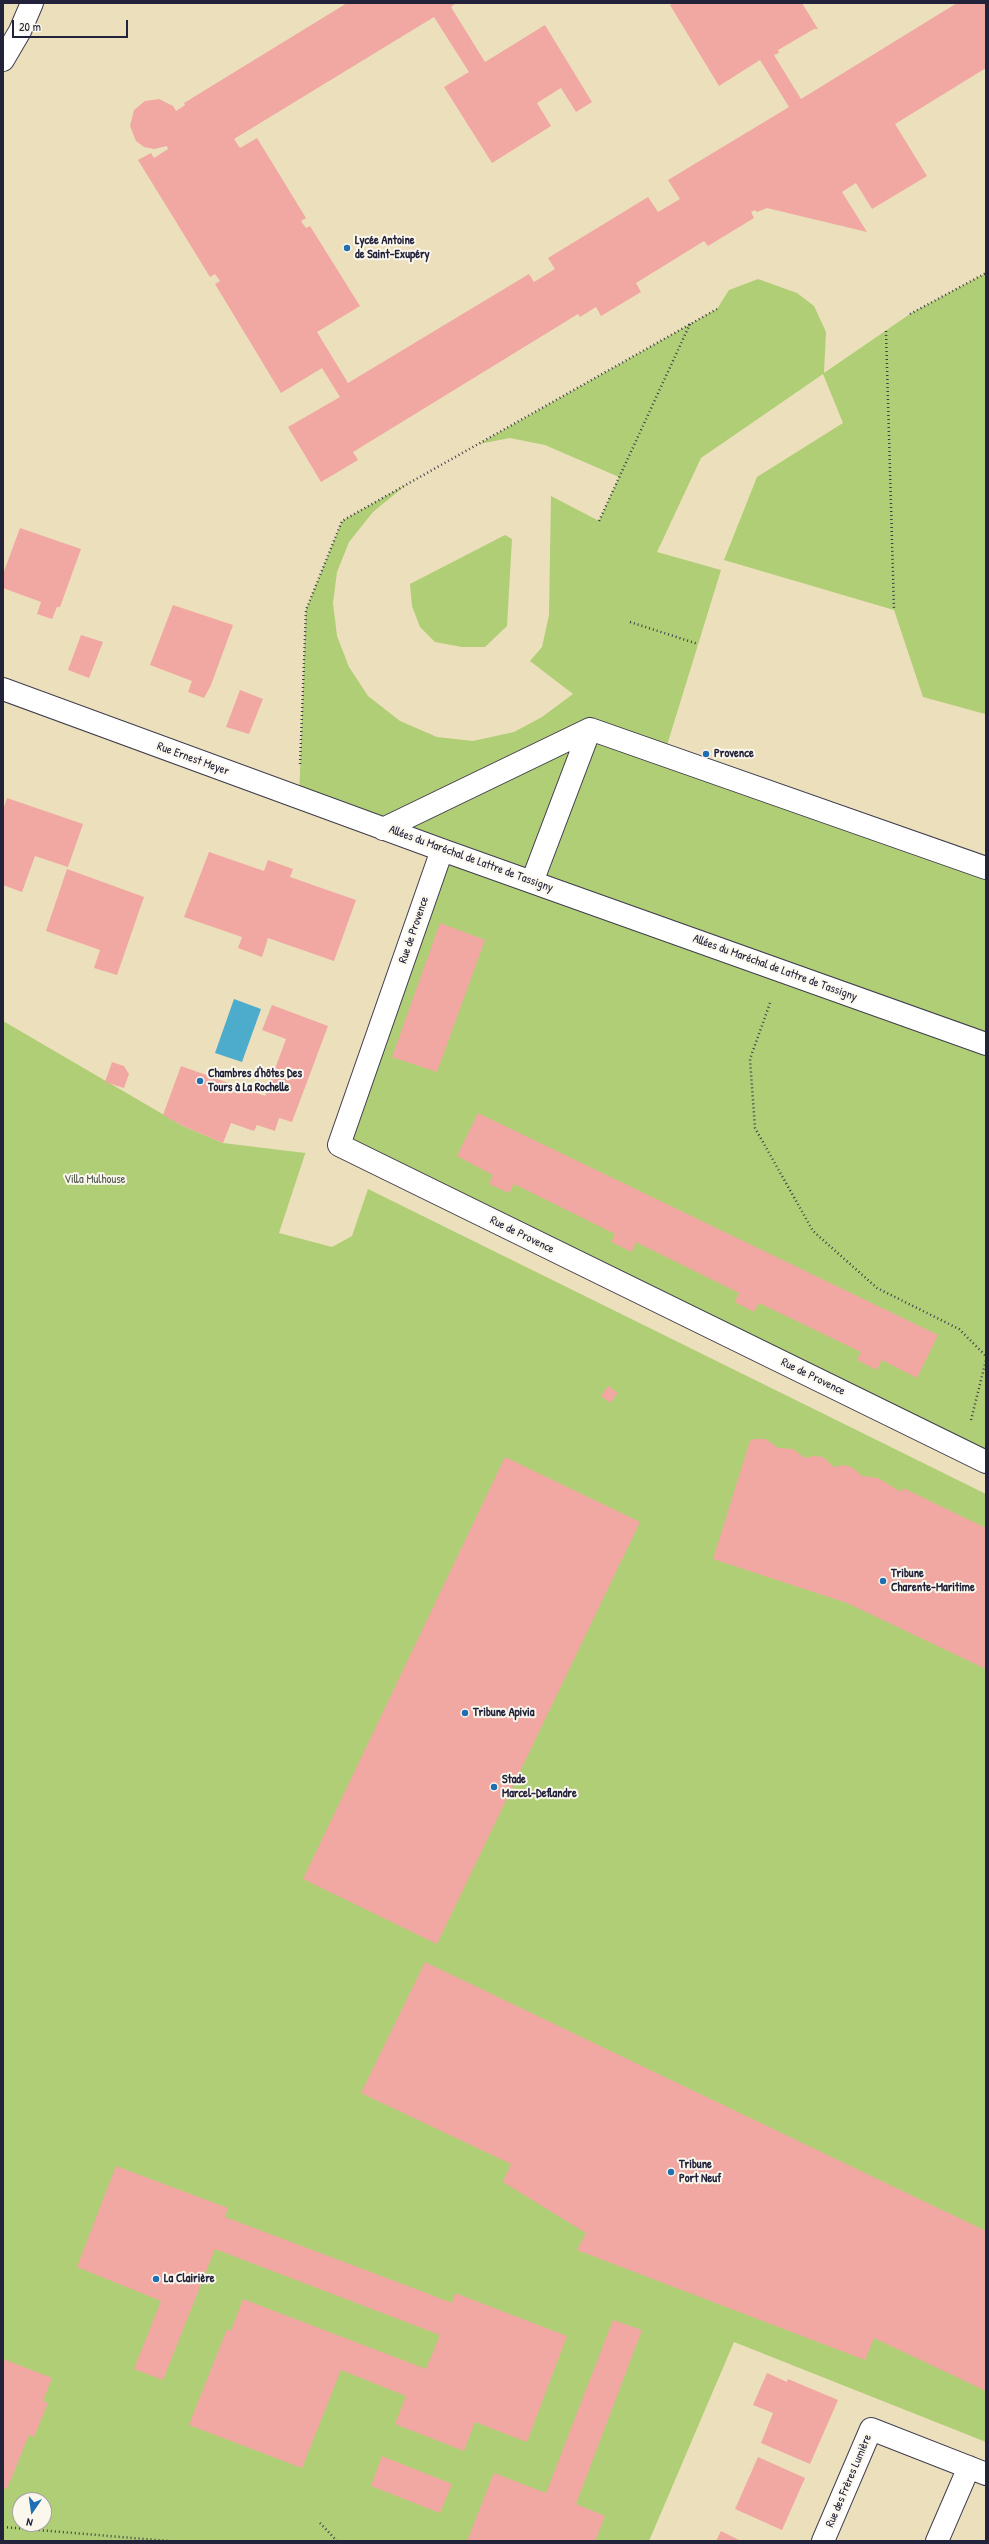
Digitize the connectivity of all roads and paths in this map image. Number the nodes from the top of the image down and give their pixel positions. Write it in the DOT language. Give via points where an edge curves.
graph roads {
  1 [pos="32,3"];
  2 [pos="3,60"];
  3 [pos="986,273"];
  4 [pos="717,309"];
  5 [pos="910,314"];
  6 [pos="690,324"];
  7 [pos="886,331"];
  8 [pos="599,521"];
  9 [pos="894,610"];
  10 [pos="630,622"];
  11 [pos="698,644"];
  12 [pos="3,689"];
  13 [pos="590,730"];
  14 [pos="299,798"];
  15 [pos="383,829"];
  16 [pos="442,850"];
  17 [pos="986,868"];
  18 [pos="532,882"];
  19 [pos="770,1003"];
  20 [pos="986,1044"];
  21 [pos="986,1356"];
  22 [pos="986,1360"];
  23 [pos="964,1451"];
  24 [pos="986,1462"];
  25 [pos="978,2470"];
  26 [pos="320,2523"];
  27 [pos="3,2527"];
  28 [pos="168,2541"];
  29 [pos="337,2541"];
  30 [pos="823,2541"];
  31 [pos="937,2541"];
  1 -- 2 [label="street" via="20,31"];
  3 -- 5 [label="path"];
  4 -- 6 [label="path"];
  6 -- 8 [label="path"];
  6 -- 14 [label="path" via="342,522 306,610"];
  7 -- 9 [label="path"];
  10 -- 11 [label="path"];
  12 -- 14 [label="street, Rue Ernest Meyer"];
  13 -- 15 [label="street, Allées du Maréchal de Lattre de Tassigny"];
  13 -- 17 [label="street"];
  13 -- 18 [label="street"];
  14 -- 15 [label="street, Rue Ernest Meyer"];
  15 -- 16 [label="street, Allées du Maréchal de Lattre de Tassigny"];
  16 -- 18 [label="street, Allées du Maréchal de Lattre de Tassigny"];
  16 -- 23 [label="street, Rue de Provence" via="339,1145"];
  18 -- 20 [label="street, Allées du Maréchal de Lattre de Tassigny"];
  19 -- 21 [label="path" via="750,1059 755,1128 813,1231 877,1288 959,1329"];
  22 -- 23 [label="path"];
  23 -- 24 [label="street, Rue de Provence"];
  25 -- 30 [label="street, Rue des Frères Lumière" via="871,2429"];
  25 -- 31 [label="street, Rue des Frères Lumière"];
  26 -- 29 [label="path"];
  27 -- 28 [label="path"];
}
